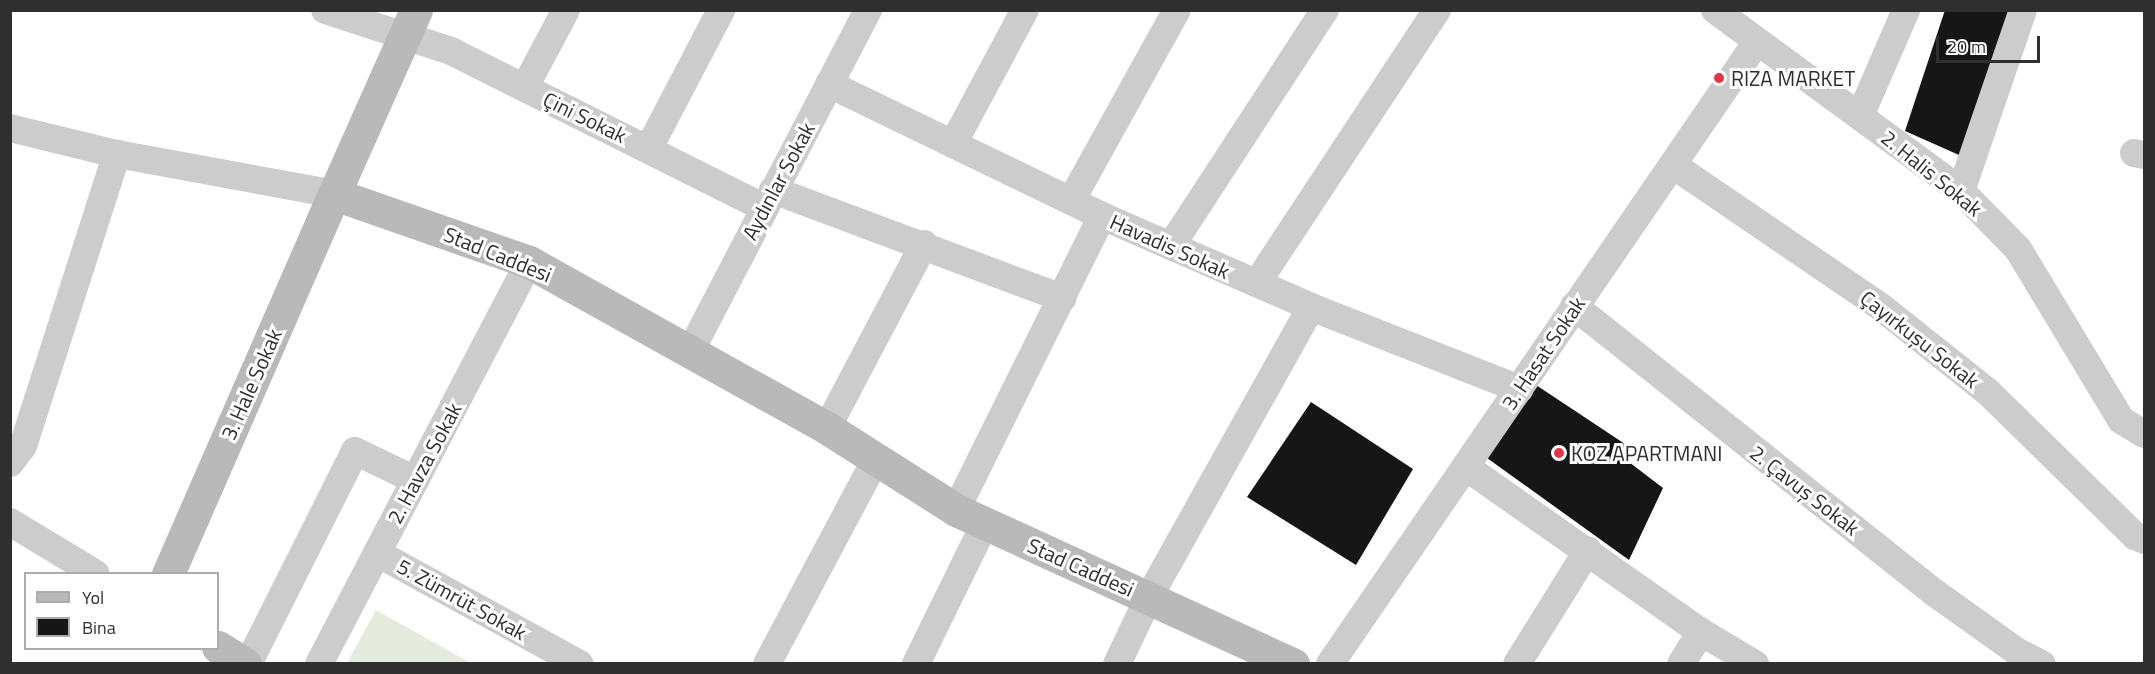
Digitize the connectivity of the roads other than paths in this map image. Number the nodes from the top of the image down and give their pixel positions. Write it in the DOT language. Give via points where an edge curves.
graph roads {
  1 [pos="325,10"];
  2 [pos="566,10"];
  3 [pos="721,10"];
  4 [pos="868,10"];
  5 [pos="1025,10"];
  6 [pos="1177,10"];
  7 [pos="1325,10"];
  8 [pos="1437,10"];
  9 [pos="1716,10"];
  10 [pos="2023,10"];
  11 [pos="1896,15"];
  12 [pos="410,23"];
  13 [pos="1756,43"];
  14 [pos="829,84"];
  15 [pos="525,87"];
  16 [pos="1860,116"];
  17 [pos="10,128"];
  18 [pos="953,144"];
  19 [pos="650,148"];
  20 [pos="117,154"];
  21 [pos="1673,165"];
  22 [pos="1961,191"];
  23 [pos="334,194"];
  24 [pos="768,199"];
  25 [pos="1071,201"];
  26 [pos="1102,216"];
  27 [pos="924,244"];
  28 [pos="1171,246"];
  29 [pos="529,262"];
  30 [pos="1257,283"];
  31 [pos="1062,298"];
  32 [pos="1574,306"];
  33 [pos="1311,307"];
  34 [pos="690,351"];
  35 [pos="1519,389"];
  36 [pos="827,428"];
  37 [pos="2145,434"];
  38 [pos="875,461"];
  39 [pos="10,463"];
  40 [pos="1466,467"];
  41 [pos="415,480"];
  42 [pos="970,518"];
  43 [pos="10,522"];
  44 [pos="2145,540"];
  45 [pos="1588,550"];
  46 [pos="377,553"];
  47 [pos="94,572"];
  48 [pos="168,572"];
  49 [pos="1149,597"];
  50 [pos="1701,632"];
  51 [pos="219,648"];
  52 [pos="1284,662"];
  53 [pos="247,663"];
  54 [pos="319,663"];
  55 [pos="580,663"];
  56 [pos="767,663"];
  57 [pos="916,663"];
  58 [pos="1117,663"];
  59 [pos="1330,663"];
  60 [pos="1517,663"];
  61 [pos="1681,663"];
  62 [pos="1755,663"];
  63 [pos="2042,663"];
  1 -- 12 [label="street"];
  2 -- 15 [label="street"];
  3 -- 19 [label="street"];
  4 -- 14 [label="street, Aydınlar Sokak"];
  5 -- 18 [label="street"];
  6 -- 25 [label="street"];
  7 -- 28 [label="street"];
  8 -- 30 [label="street"];
  9 -- 13 [label="street, 2. Halis Sokak"];
  10 -- 22 [label="street"];
  11 -- 16 [label="street"];
  12 -- 15 [label="street, Çini Sokak" via="452,51"];
  12 -- 23 [label="street"];
  13 -- 16 [label="street, 2. Halis Sokak"];
  13 -- 21 [label="street, 3. Hasat Sokak"];
  14 -- 18 [label="street, Havadis Sokak"];
  14 -- 24 [label="street, Aydınlar Sokak"];
  15 -- 19 [label="street, Çini Sokak"];
  16 -- 22 [label="street, 2. Halis Sokak"];
  17 -- 20 [label="street"];
  18 -- 25 [label="street, Havadis Sokak"];
  19 -- 24 [label="street, Çini Sokak"];
  20 -- 23 [label="street"];
  20 -- 39 [label="street" via="23,446"];
  21 -- 32 [label="street, 3. Hasat Sokak"];
  21 -- 44 [label="street, Çayırkuşu Sokak" via="1881,307 1988,392 2135,536"];
  22 -- 37 [label="street, 2. Halis Sokak" via="2018,249 2121,420"];
  23 -- 29 [label="street, Stad Caddesi"];
  23 -- 48 [label="street, 3. Hale Sokak"];
  24 -- 27 [label="street, Çini Sokak"];
  24 -- 34 [label="street, Aydınlar Sokak"];
  25 -- 26 [label="street, Havadis Sokak"];
  26 -- 28 [label="street, Havadis Sokak"];
  26 -- 31 [label="street"];
  27 -- 31 [label="street, Çini Sokak"];
  27 -- 36 [label="street"];
  28 -- 30 [label="street, Havadis Sokak"];
  29 -- 34 [label="street, Stad Caddesi"];
  29 -- 41 [label="street, 2. Havza Sokak"];
  30 -- 33 [label="street, Havadis Sokak"];
  31 -- 42 [label="street"];
  32 -- 35 [label="street, 3. Hasat Sokak"];
  32 -- 63 [label="street, 2. Çavuş Sokak" via="1935,593 2016,651"];
  33 -- 35 [label="street, Havadis Sokak"];
  33 -- 49 [label="street"];
  34 -- 36 [label="street, Stad Caddesi"];
  35 -- 40 [label="street, 3. Hasat Sokak"];
  36 -- 38 [label="street, Stad Caddesi"];
  38 -- 42 [label="street, Stad Caddesi"];
  38 -- 56 [label="street"];
  40 -- 45 [label="street"];
  40 -- 59 [label="street, 3. Hasat Sokak"];
  41 -- 46 [label="street, 2. Havza Sokak"];
  41 -- 53 [label="street" via="355,452"];
  42 -- 49 [label="street, Stad Caddesi"];
  42 -- 57 [label="street"];
  43 -- 47 [label="street"];
  45 -- 50 [label="street"];
  45 -- 60 [label="street"];
  46 -- 54 [label="street, 2. Havza Sokak"];
  46 -- 55 [label="street, 5. Zümrüt Sokak"];
  49 -- 52 [label="street, Stad Caddesi"];
  49 -- 58 [label="street"];
  50 -- 61 [label="street"];
  50 -- 62 [label="street"];
  51 -- 53 [label="street"];
}
